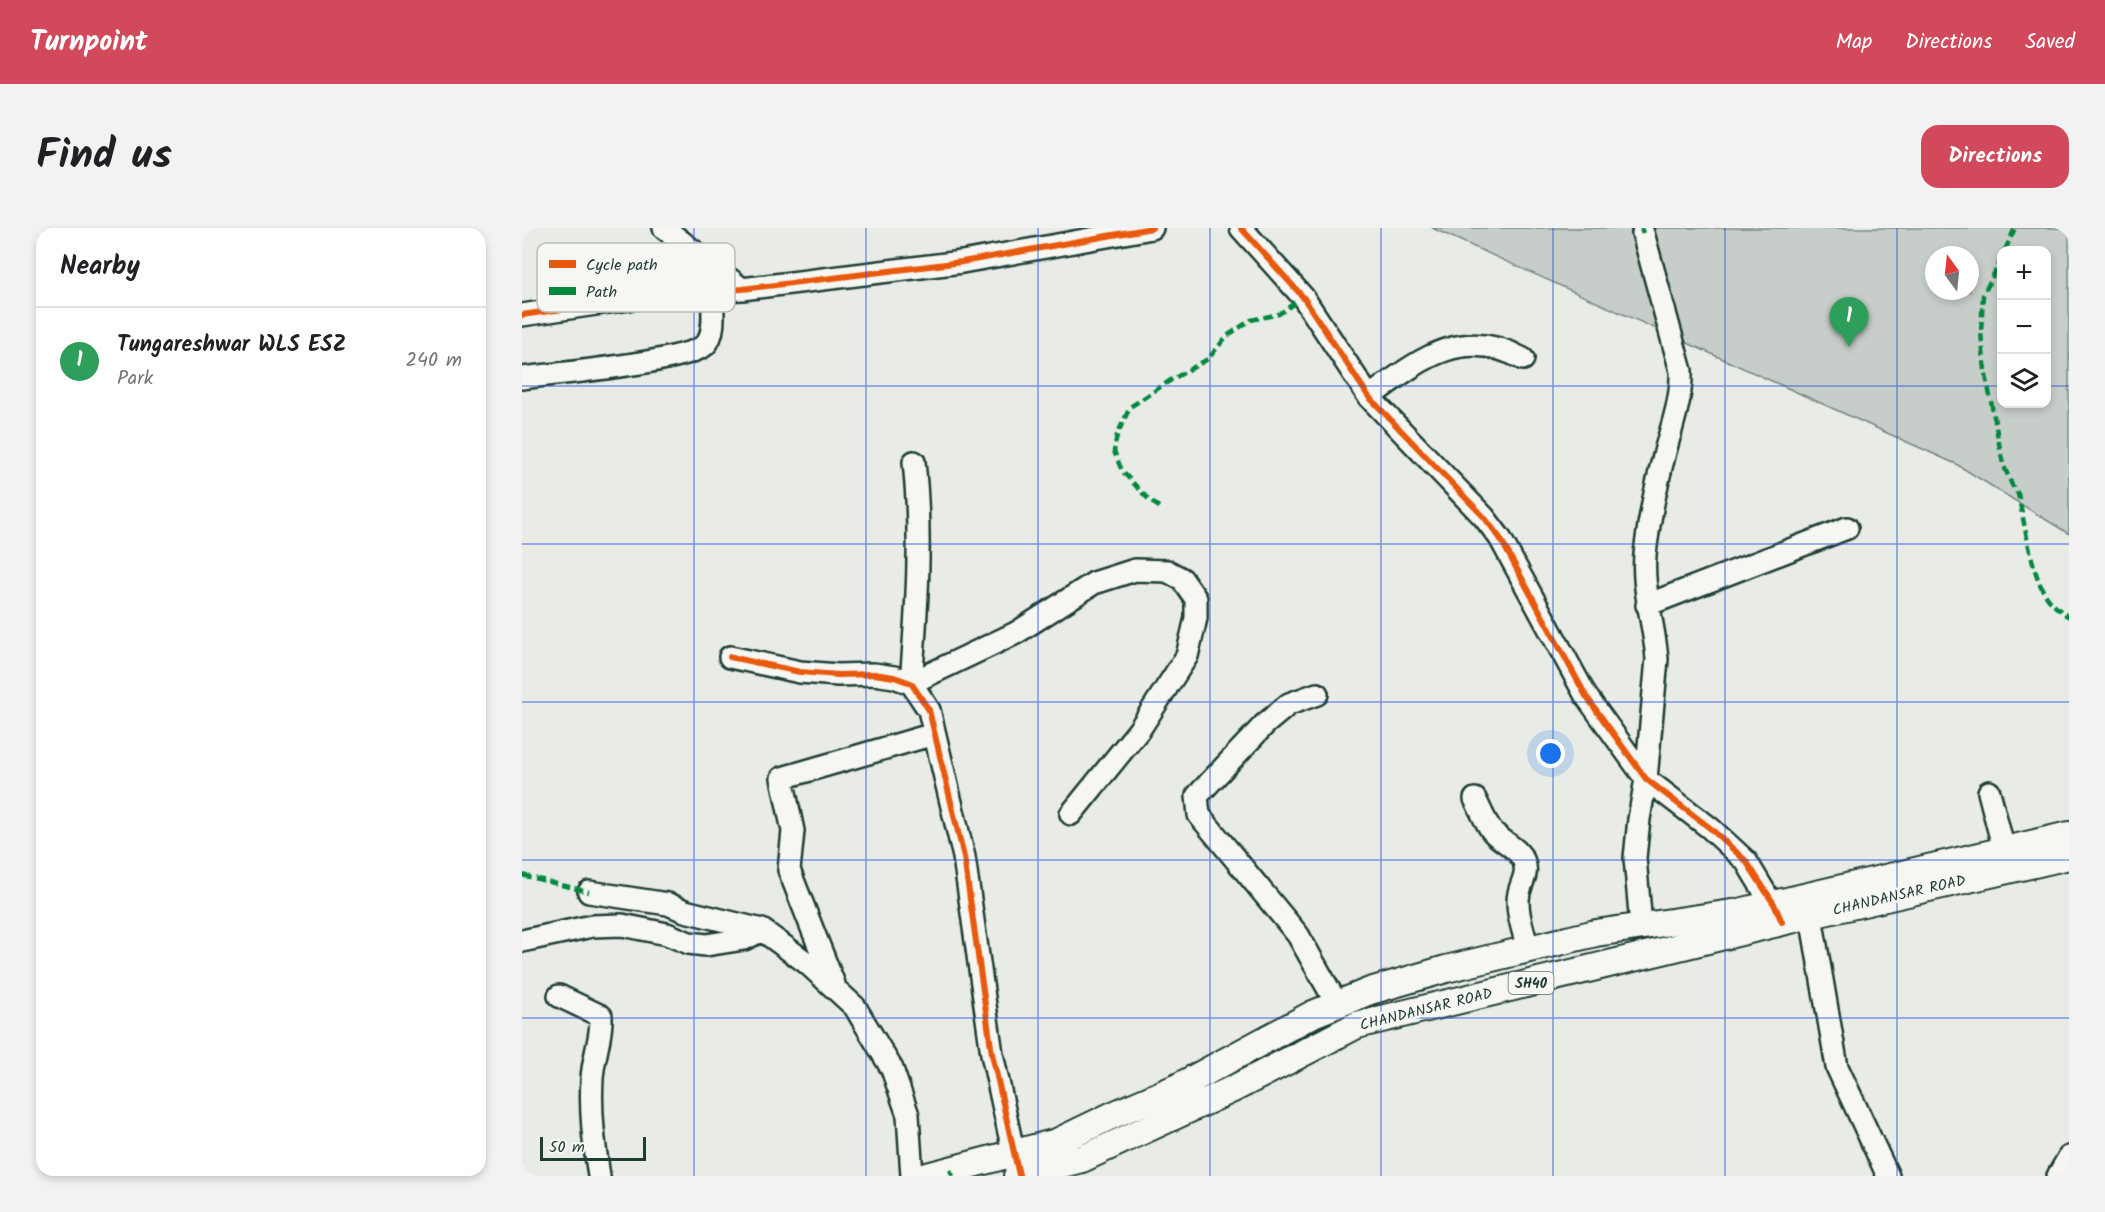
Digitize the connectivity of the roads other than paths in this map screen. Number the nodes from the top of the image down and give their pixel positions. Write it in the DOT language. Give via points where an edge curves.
graph roads {
  1 [pos="664,228"];
  2 [pos="1152,228"];
  3 [pos="1242,228"];
  4 [pos="1643,233"];
  5 [pos="683,243"];
  6 [pos="735,284"];
  7 [pos="735,290"];
  8 [pos="742,290"];
  9 [pos="542,312"];
  10 [pos="712,312"];
  11 [pos="522,315"];
  12 [pos="1522,358"];
  13 [pos="522,378"];
  14 [pos="1369,398"];
  15 [pos="914,462"];
  16 [pos="1847,528"];
  17 [pos="1647,605"];
  18 [pos="730,657"];
  19 [pos="911,683"];
  20 [pos="1317,694"];
  21 [pos="934,734"];
  22 [pos="1646,779"];
  23 [pos="1989,792"];
  24 [pos="1475,799"];
  25 [pos="1071,814"];
  26 [pos="2069,835"];
  27 [pos="2004,850"];
  28 [pos="2069,856"];
  29 [pos="589,892"];
  30 [pos="1809,905"];
  31 [pos="1778,913"];
  32 [pos="1641,925"];
  33 [pos="762,930"];
  34 [pos="522,941"];
  35 [pos="1528,949"];
  36 [pos="836,989"];
  37 [pos="559,996"];
  38 [pos="1337,1004"];
  39 [pos="2069,1157"];
  40 [pos="1016,1168"];
  41 [pos="971,1171"];
  42 [pos="599,1176"];
  43 [pos="912,1176"];
  44 [pos="927,1176"];
  45 [pos="1888,1176"];
  46 [pos="2058,1176"];
  1 -- 5 [label="street"];
  2 -- 8 [label="street" via="962,262"];
  3 -- 14 [label="street" via="1303,297"];
  4 -- 17 [label="street" via="1681,371 1682,391 1646,548"];
  6 -- 8 [label="street"];
  7 -- 8 [label="street"];
  9 -- 11 [label="street"];
  10 -- 13 [label="street" via="711,334 705,345 689,353"];
  12 -- 14 [label="street" via="1487,345 1453,348 1419,361"];
  14 -- 22 [label="street" via="1500,538 1586,696"];
  15 -- 19 [label="street" via="919,591"];
  16 -- 17 [label="street"];
  17 -- 22 [label="street" via="1657,659"];
  18 -- 19 [label="street" via="800,672 874,674"];
  19 -- 21 [label="street" via="929,710"];
  19 -- 25 [label="street" via="1016,633 1094,583 1135,570 1167,571 1182,579 1196,599 1187,656 1139,730"];
  20 -- 38 [label="street" via="1289,704 1265,724 1197,796 1197,806 1199,815 1298,935"];
  21 -- 36 [label="street" via="782,778 793,831 789,870"];
  21 -- 40 [label="street" via="964,857 992,1054"];
  22 -- 31 [label="street" via="1746,861"];
  22 -- 32 [label="street" via="1635,858"];
  23 -- 27 [label="street"];
  24 -- 35 [label="street" via="1493,832 1514,849 1526,866 1518,907"];
  26 -- 27 [label="main road"];
  27 -- 30 [label="main road"];
  28 -- 30 [label="main road, CHANDANSAR ROAD"];
  29 -- 33 [label="street" via="668,904"];
  30 -- 31 [label="main road"];
  30 -- 45 [label="street" via="1837,1067"];
  31 -- 32 [label="main road" via="1739,912"];
  31 -- 40 [label="main road, CHANDANSAR ROAD / SH40" via="1357,1025 1233,1089 1082,1159"];
  32 -- 35 [label="main road"];
  33 -- 34 [label="street" via="744,939 706,945 622,925 592,926"];
  33 -- 36 [label="street"];
  35 -- 38 [label="main road" via="1381,988"];
  36 -- 43 [label="street" via="855,1007 892,1069 908,1115"];
  37 -- 42 [label="street" via="601,1016 602,1032 592,1077 591,1122"];
  38 -- 40 [label="main road" via="1178,1088 1057,1142"];
  39 -- 46 [label="street"];
  40 -- 41 [label="main road"];
  41 -- 44 [label="main road"];
}
